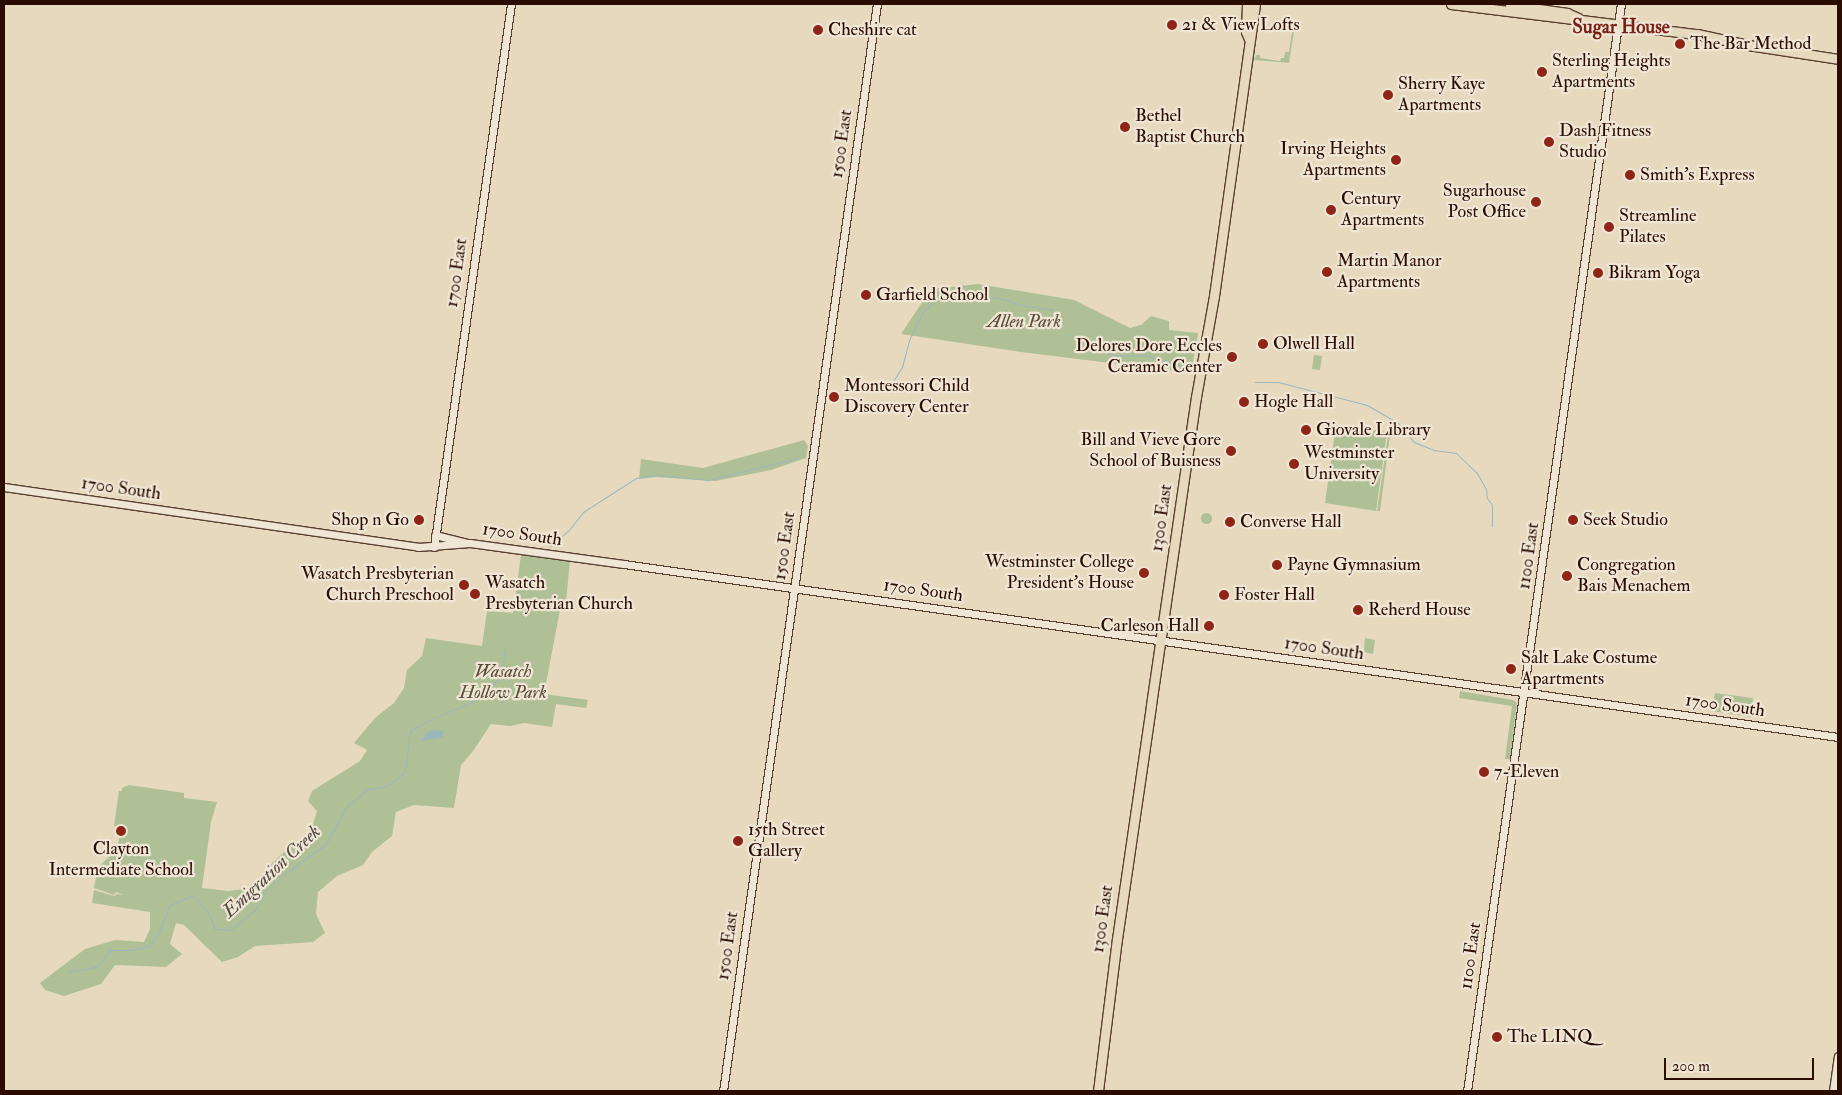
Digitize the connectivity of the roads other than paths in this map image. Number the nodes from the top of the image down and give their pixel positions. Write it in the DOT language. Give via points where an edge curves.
graph roads {
  1 [pos="511,4"];
  2 [pos="877,4"];
  3 [pos="1247,4"];
  4 [pos="1255,4"];
  5 [pos="1451,4"];
  6 [pos="1472,4"];
  7 [pos="1493,4"];
  8 [pos="1498,4"];
  9 [pos="1621,4"];
  10 [pos="1580,19"];
  11 [pos="1620,24"];
  12 [pos="1697,34"];
  13 [pos="1725,35"];
  14 [pos="1709,37"];
  15 [pos="1249,39"];
  16 [pos="1826,52"];
  17 [pos="1797,53"];
  18 [pos="1838,54"];
  19 [pos="1838,59"];
  20 [pos="4,487"];
  21 [pos="435,535"];
  22 [pos="470,544"];
  23 [pos="434,547"];
  24 [pos="795,588"];
  25 [pos="1160,641"];
  26 [pos="1524,693"];
  27 [pos="1838,737"];
  28 [pos="1838,1056"];
  29 [pos="722,1091"];
  30 [pos="1098,1091"];
  31 [pos="1467,1091"];
  32 [pos="1833,1091"];
  1 -- 21 [label="street, 1700 East"];
  2 -- 24 [label="street, 1500 East"];
  3 -- 15 [label="main road, 1300 East" via="1246,32"];
  4 -- 15 [label="main road, 1300 East"];
  5 -- 6 [label="main road"];
  6 -- 7 [label="main road"];
  6 -- 10 [label="main road" via="1566,20"];
  8 -- 10 [label="main road" via="1567,13"];
  9 -- 11 [label="street, 1100 East"];
  10 -- 11 [label="main road"];
  11 -- 12 [label="main road"];
  11 -- 26 [label="street, 1100 East"];
  12 -- 13 [label="main road" via="1702,31"];
  12 -- 14 [label="main road"];
  13 -- 14 [label="main road"];
  13 -- 16 [label="main road" via="1749,43"];
  14 -- 17 [label="main road"];
  15 -- 25 [label="main road, 1300 East" via="1214,296"];
  16 -- 17 [label="main road" via="1800,50"];
  16 -- 18 [label="main road"];
  17 -- 19 [label="main road"];
  20 -- 23 [label="street, 1700 South"];
  21 -- 22 [label="street"];
  21 -- 23 [label="street, 1700 East"];
  22 -- 23 [label="street, 1700 South"];
  22 -- 24 [label="street, 1700 South"];
  24 -- 25 [label="street, 1700 South"];
  24 -- 29 [label="street, 1500 East"];
  25 -- 26 [label="street, 1700 South"];
  25 -- 30 [label="main road, 1300 East"];
  26 -- 27 [label="street, 1700 South"];
  26 -- 31 [label="street, 1100 East"];
  28 -- 32 [label="street"];
}
